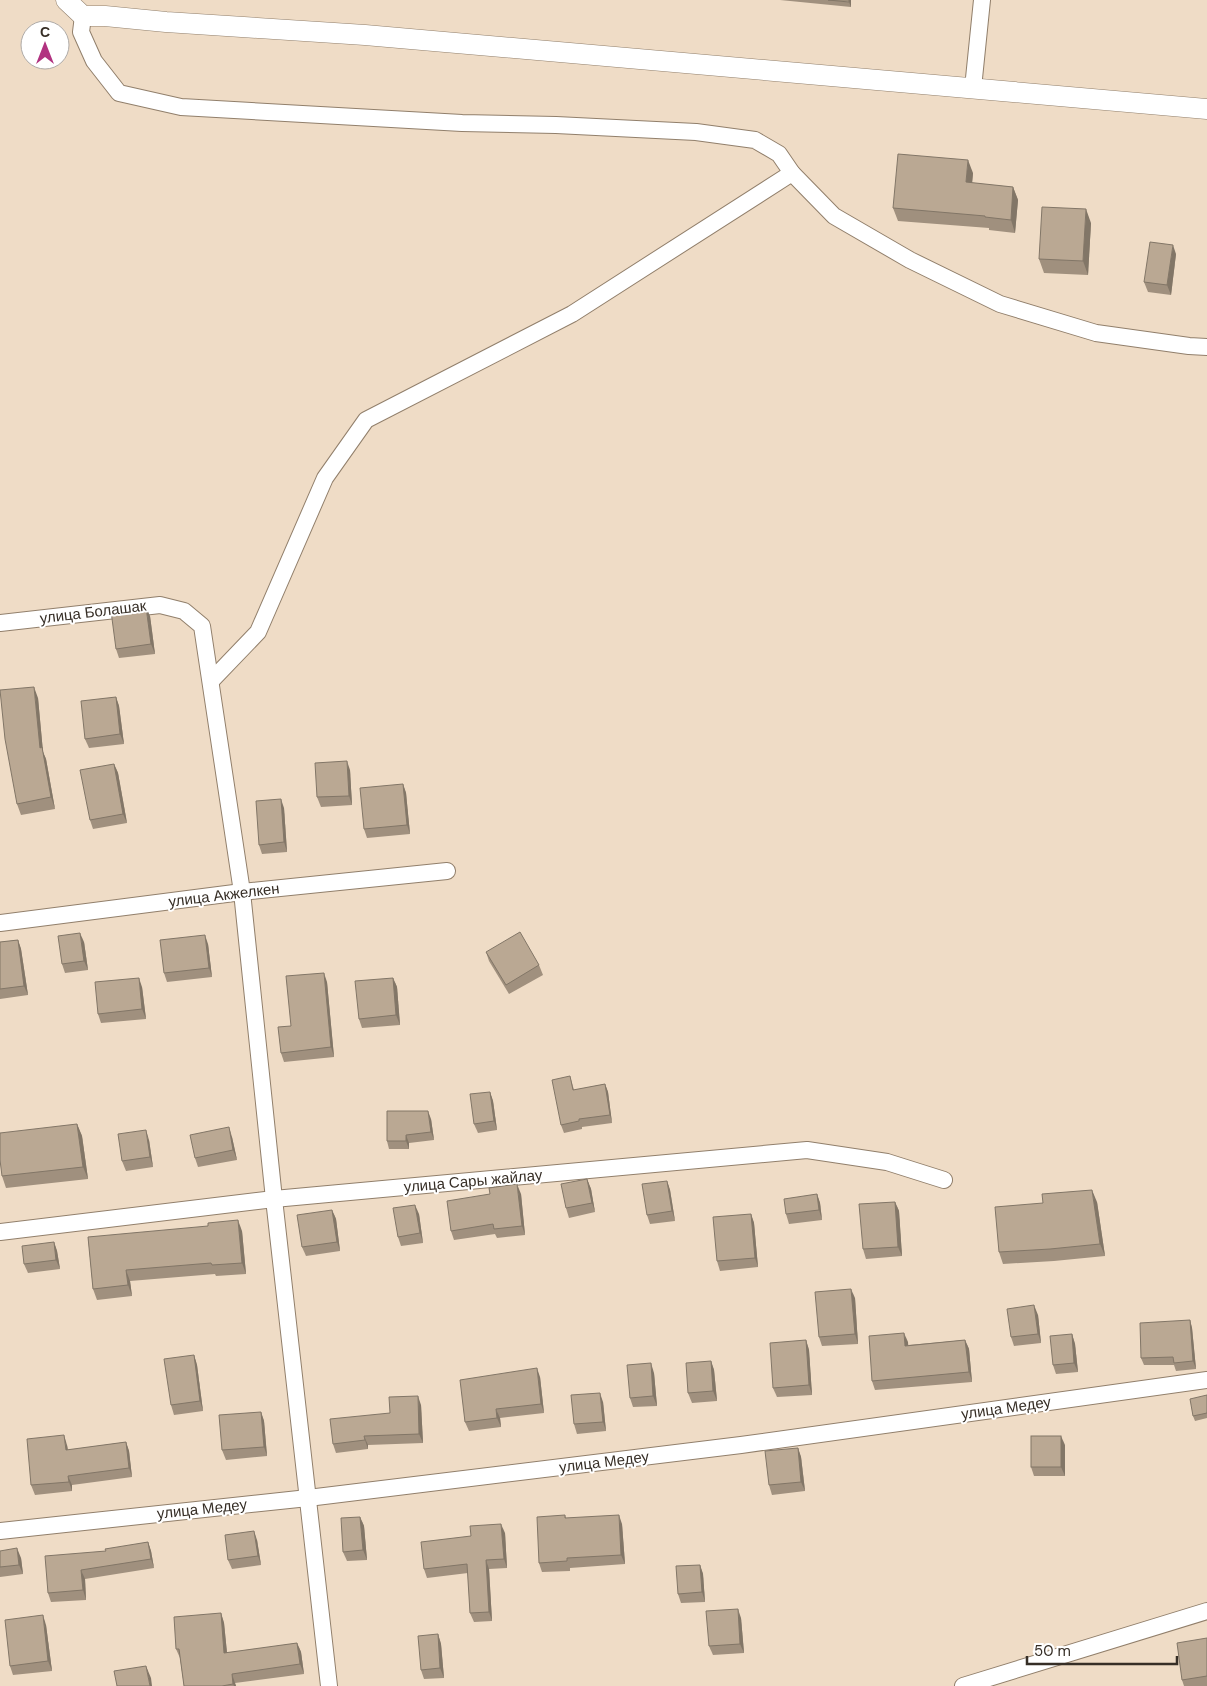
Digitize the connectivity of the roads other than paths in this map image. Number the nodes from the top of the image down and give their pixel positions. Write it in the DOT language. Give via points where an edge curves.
graph roads {
  1 [pos="66,0"];
  2 [pos="982,0"];
  3 [pos="105,8"];
  4 [pos="83,16"];
  5 [pos="973,88"];
  6 [pos="1207,109"];
  7 [pos="792,173"];
  8 [pos="1207,347"];
  9 [pos="0,623"];
  10 [pos="211,682"];
  11 [pos="448,871"];
  12 [pos="242,892"];
  13 [pos="0,923"];
  14 [pos="944,1180"];
  15 [pos="274,1200"];
  16 [pos="0,1232"];
  17 [pos="1207,1380"];
  18 [pos="308,1498"];
  19 [pos="0,1531"];
  20 [pos="1207,1611"];
  21 [pos="330,1686"];
  22 [pos="963,1686"];
  1 -- 4 [label="street"];
  2 -- 5 [label="street"];
  3 -- 4 [label="street"];
  3 -- 5 [label="street" via="166,22 365,35"];
  4 -- 7 [label="street" via="81,32 94,62 119,93 181,107 696,132 755,140 779,154"];
  5 -- 6 [label="street"];
  7 -- 8 [label="street" via="834,216 910,260 1000,304 1096,333"];
  7 -- 10 [label="street" via="572,314 366,420 325,478 258,632"];
  9 -- 10 [label="street, улица Болашак" via="160,604 184,611 202,626"];
  10 -- 12 [label="street"];
  11 -- 12 [label="street, улица Акжелкен"];
  12 -- 13 [label="street, улица Акжелкен"];
  12 -- 15 [label="street"];
  14 -- 15 [label="street, улица Сары жайлау" via="887,1162 807,1150"];
  15 -- 16 [label="street, улица Сары жайлау"];
  15 -- 18 [label="street"];
  17 -- 18 [label="street, улица Медеу" via="741,1445"];
  18 -- 19 [label="street, улица Медеу"];
  18 -- 21 [label="street"];
  20 -- 22 [label="street"];
}
